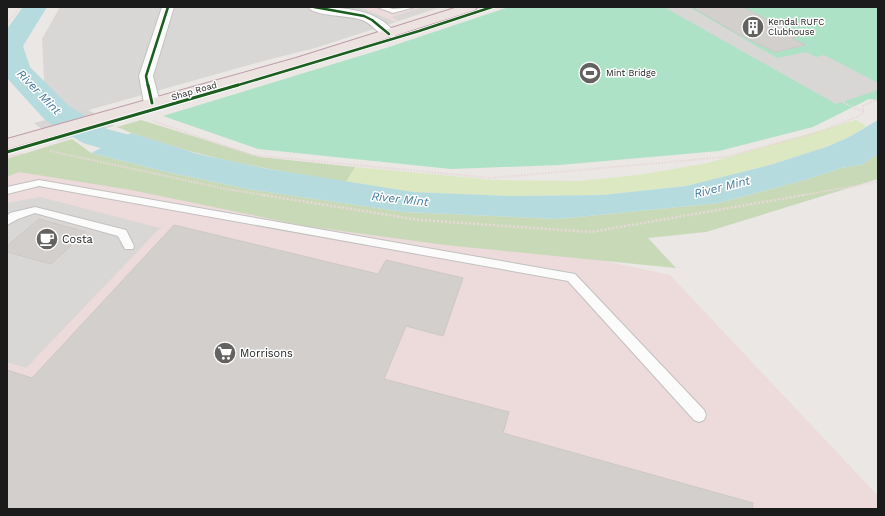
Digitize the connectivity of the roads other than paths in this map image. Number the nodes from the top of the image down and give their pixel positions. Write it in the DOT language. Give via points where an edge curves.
graph roads {
  1 [pos="168,7"];
  2 [pos="314,7"];
  3 [pos="380,7"];
  4 [pos="412,7"];
  5 [pos="471,7"];
  6 [pos="389,34"];
  7 [pos="152,103"];
  8 [pos="7,144"];
  9 [pos="7,191"];
  10 [pos="7,221"];
  11 [pos="129,246"];
  12 [pos="699,415"];
  1 -- 7 [label="street" via="146,76"];
  2 -- 6 [label="street" via="364,16"];
  3 -- 4 [label="lane" via="393,11"];
  5 -- 6 [label="highway, Shap Road"];
  6 -- 7 [label="highway, Shap Road"];
  7 -- 8 [label="highway, Shap Road" via="102,118 46,141"];
  9 -- 12 [label="lane" via="39,183 571,277"];
  10 -- 11 [label="lane" via="14,216 35,210 122,233"];
}
